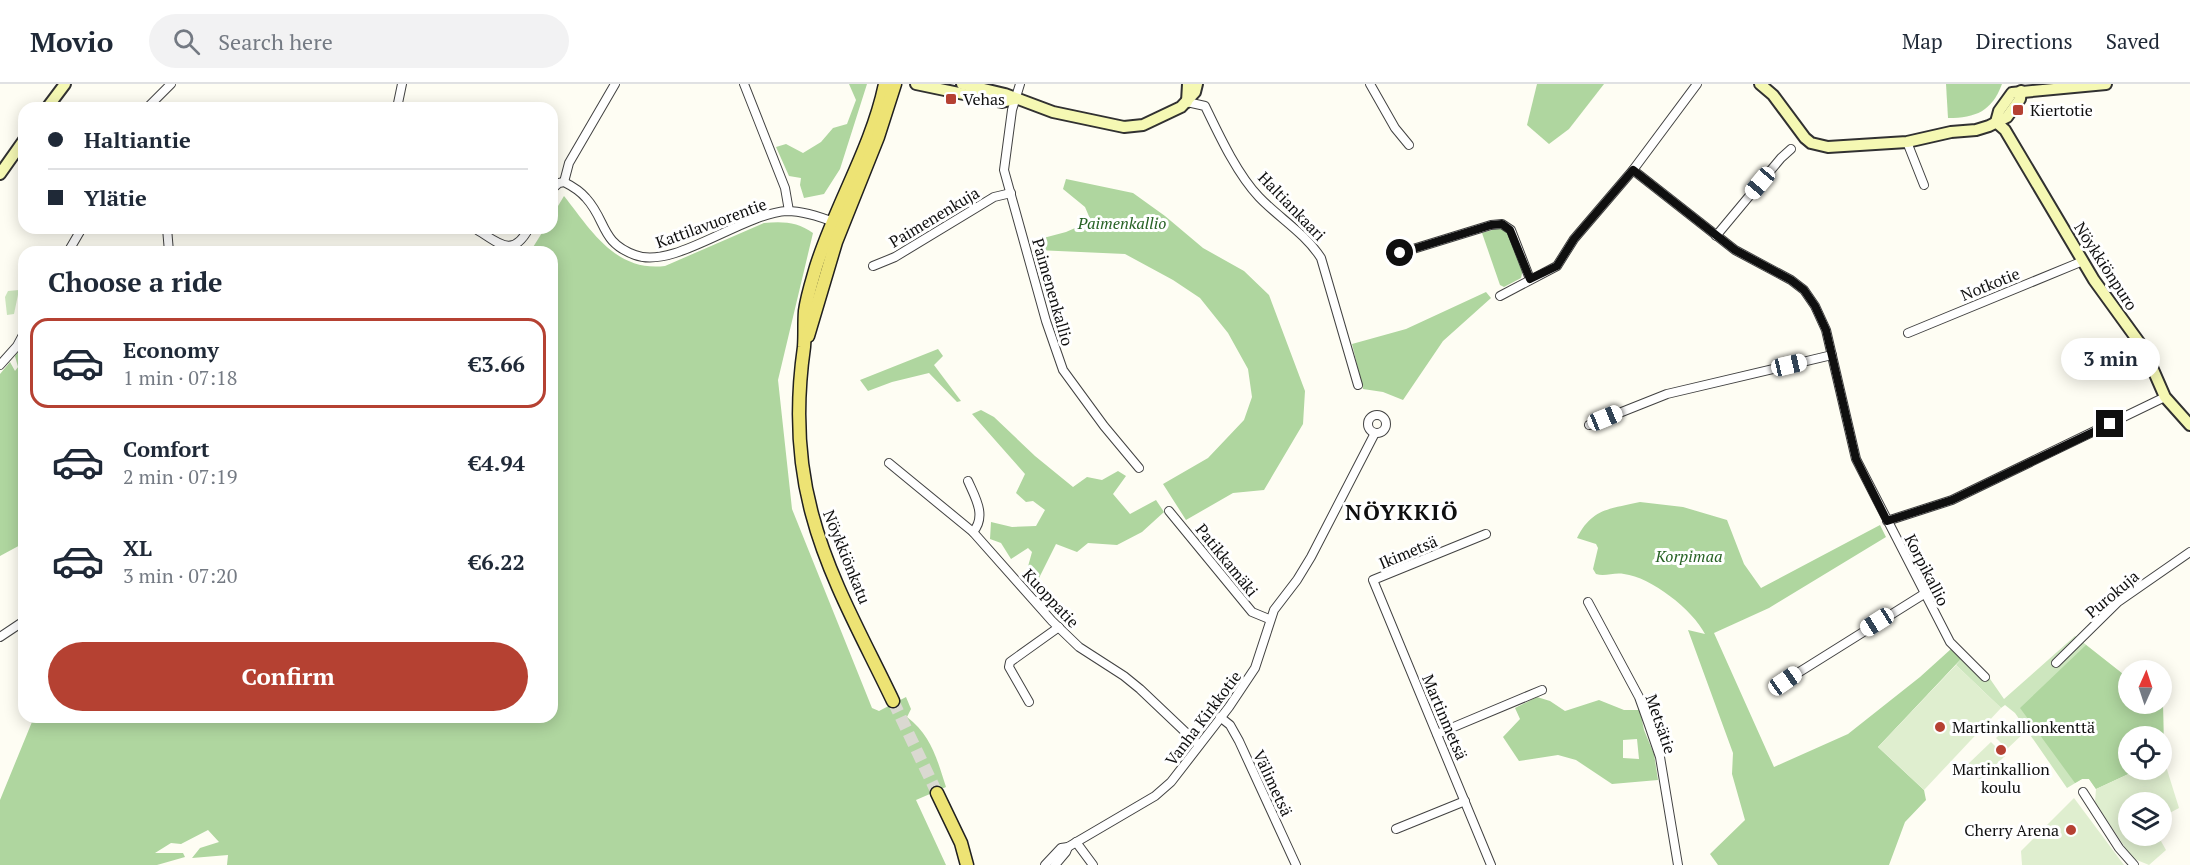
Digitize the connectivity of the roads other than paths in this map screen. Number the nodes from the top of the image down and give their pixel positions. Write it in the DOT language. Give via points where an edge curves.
graph roads {
  1 [pos="65,84"];
  2 [pos="171,84"];
  3 [pos="402,84"];
  4 [pos="615,84"];
  5 [pos="744,84"];
  6 [pos="885,84"];
  7 [pos="895,84"];
  8 [pos="916,84"];
  9 [pos="962,84"];
  10 [pos="1020,84"];
  11 [pos="1188,84"];
  12 [pos="1197,84"];
  13 [pos="1370,84"];
  14 [pos="1697,84"];
  15 [pos="1760,84"];
  16 [pos="2106,84"];
  17 [pos="2020,87"];
  18 [pos="1015,99"];
  19 [pos="52,102"];
  20 [pos="153,102"];
  21 [pos="398,102"];
  22 [pos="1187,102"];
  23 [pos="1996,122"];
  24 [pos="1907,142"];
  25 [pos="1409,145"];
  26 [pos="18,148"];
  27 [pos="1791,149"];
  28 [pos="1633,170"];
  29 [pos="0,174"];
  30 [pos="564,182"];
  31 [pos="558,184"];
  32 [pos="1924,185"];
  33 [pos="1011,193"];
  34 [pos="789,211"];
  35 [pos="837,224"];
  36 [pos="484,234"];
  37 [pos="526,234"];
  38 [pos="1716,236"];
  39 [pos="505,246"];
  40 [pos="517,246"];
  41 [pos="1400,253"];
  42 [pos="2083,261"];
  43 [pos="873,266"];
  44 [pos="1530,279"];
  45 [pos="1500,296"];
  46 [pos="1908,333"];
  47 [pos="18,344"];
  48 [pos="1832,355"];
  49 [pos="0,365"];
  50 [pos="1358,386"];
  51 [pos="2165,398"];
  52 [pos="1589,424"];
  53 [pos="2190,425"];
  54 [pos="1375,433"];
  55 [pos="889,463"];
  56 [pos="1139,468"];
  57 [pos="968,481"];
  58 [pos="1169,511"];
  59 [pos="1887,521"];
  60 [pos="974,532"];
  61 [pos="1486,534"];
  62 [pos="2190,552"];
  63 [pos="1373,580"];
  64 [pos="1924,594"];
  65 [pos="1588,602"];
  66 [pos="1269,619"];
  67 [pos="18,625"];
  68 [pos="1059,627"];
  69 [pos="0,638"];
  70 [pos="2056,663"];
  71 [pos="1985,677"];
  72 [pos="1785,681"];
  73 [pos="1542,690"];
  74 [pos="893,701"];
  75 [pos="1029,702"];
  76 [pos="1220,717"];
  77 [pos="1437,734"];
  78 [pos="1198,745"];
  79 [pos="938,792"];
  80 [pos="2083,792"];
  81 [pos="1465,801"];
  82 [pos="1396,829"];
  83 [pos="1076,842"];
  84 [pos="961,843"];
  85 [pos="1068,847"];
  86 [pos="968,865"];
  87 [pos="976,865"];
  88 [pos="1045,865"];
  89 [pos="1055,865"];
  90 [pos="1093,865"];
  91 [pos="1296,865"];
  92 [pos="1491,865"];
  93 [pos="1678,865"];
  94 [pos="2134,865"];
  1 -- 19 [label="street"];
  2 -- 20 [label="street"];
  3 -- 21 [label="street"];
  4 -- 30 [label="street" via="569,162"];
  5 -- 34 [label="street" via="785,188"];
  6 -- 35 [label="main road, Nöykkiönkatu"];
  7 -- 35 [label="main road, Nöykkiönkatu" via="878,137"];
  8 -- 18 [label="street" via="1002,102"];
  9 -- 18 [label="street"];
  10 -- 18 [label="street, Paimenenkallio"];
  11 -- 22 [label="street"];
  12 -- 22 [label="street"];
  13 -- 25 [label="street"];
  14 -- 28 [label="street"];
  15 -- 24 [label="street" via="1811,143 1828,147"];
  16 -- 17 [label="street" via="2062,90"];
  17 -- 23 [label="street" via="2020,99 2007,117"];
  18 -- 22 [label="street" via="1053,112 1124,127 1143,125"];
  18 -- 33 [label="street, Paimenenkallio" via="1004,163"];
  22 -- 50 [label="street, Haltiankaari" via="1205,106 1224,147 1258,195 1321,258"];
  23 -- 24 [label="street" via="1976,130"];
  23 -- 42 [label="street, Nöykkiönpuro" via="2005,130"];
  24 -- 32 [label="street"];
  26 -- 29 [label="street"];
  27 -- 38 [label="street"];
  28 -- 38 [label="street, Korpikallio"];
  28 -- 44 [label="street" via="1574,239 1557,266"];
  30 -- 31 [label="street"];
  30 -- 34 [label="street, Kattilavuorentie" via="587,199 612,242 646,258 672,255 761,216"];
  33 -- 43 [label="street, Paimenenkuja" via="994,197 895,257"];
  33 -- 56 [label="street, Paimenenkallio" via="1063,370"];
  34 -- 35 [label="street, Kattilavuorentie"];
  35 -- 74 [label="main road, Nöykkiönkatu" via="813,275 805,311 799,439 812,513 830,567"];
  36 -- 39 [label="street"];
  37 -- 40 [label="street"];
  38 -- 48 [label="street, Korpikallio" via="1804,290 1826,330"];
  41 -- 44 [label="street" via="1502,224 1510,230"];
  42 -- 46 [label="street, Notkotie"];
  42 -- 51 [label="street, Nöykkiönpuro" via="2144,349"];
  44 -- 45 [label="street"];
  47 -- 49 [label="street"];
  48 -- 52 [label="street" via="1667,394"];
  48 -- 59 [label="street, Korpikallio" via="1856,459"];
  51 -- 53 [label="street, Nöykkiönpuro"];
  51 -- 59 [label="street" via="1952,500"];
  54 -- 66 [label="street, Vanha Kirkkotie" via="1311,557"];
  55 -- 60 [label="street, Kuoppatie"];
  57 -- 60 [label="street" via="980,511 979,526"];
  58 -- 66 [label="street, Patikkamäki" via="1252,612"];
  59 -- 64 [label="street, Korpikallio"];
  60 -- 68 [label="street, Kuoppatie"];
  61 -- 63 [label="street, Ikimetsä"];
  62 -- 70 [label="street, Purokuja" via="2118,603"];
  63 -- 77 [label="street, Martinmetsä"];
  64 -- 71 [label="street, Korpikallio" via="1950,642"];
  64 -- 72 [label="street"];
  65 -- 93 [label="street, Metsätie" via="1639,697 1660,757"];
  66 -- 76 [label="street, Vanha Kirkkotie" via="1255,668"];
  67 -- 69 [label="street"];
  68 -- 75 [label="street" via="1010,662"];
  68 -- 78 [label="street, Kuoppatie" via="1079,647 1140,689"];
  73 -- 77 [label="street"];
  76 -- 78 [label="street, Vanha Kirkkotie"];
  76 -- 91 [label="street, Välimetsä" via="1239,741"];
  77 -- 81 [label="street, Martinmetsä"];
  78 -- 83 [label="street, Vanha Kirkkotie" via="1171,782 1155,796"];
  79 -- 84 [label="main road"];
  80 -- 94 [label="street"];
  81 -- 82 [label="street"];
  81 -- 92 [label="street, Martinmetsä"];
  83 -- 85 [label="street, Vanha Kirkkotie"];
  83 -- 90 [label="street"];
  84 -- 86 [label="main road"];
  84 -- 87 [label="main road"];
  85 -- 88 [label="street, Vanha Kirkkotie" via="1061,848"];
  85 -- 89 [label="street, Vanha Kirkkotie"];
}
